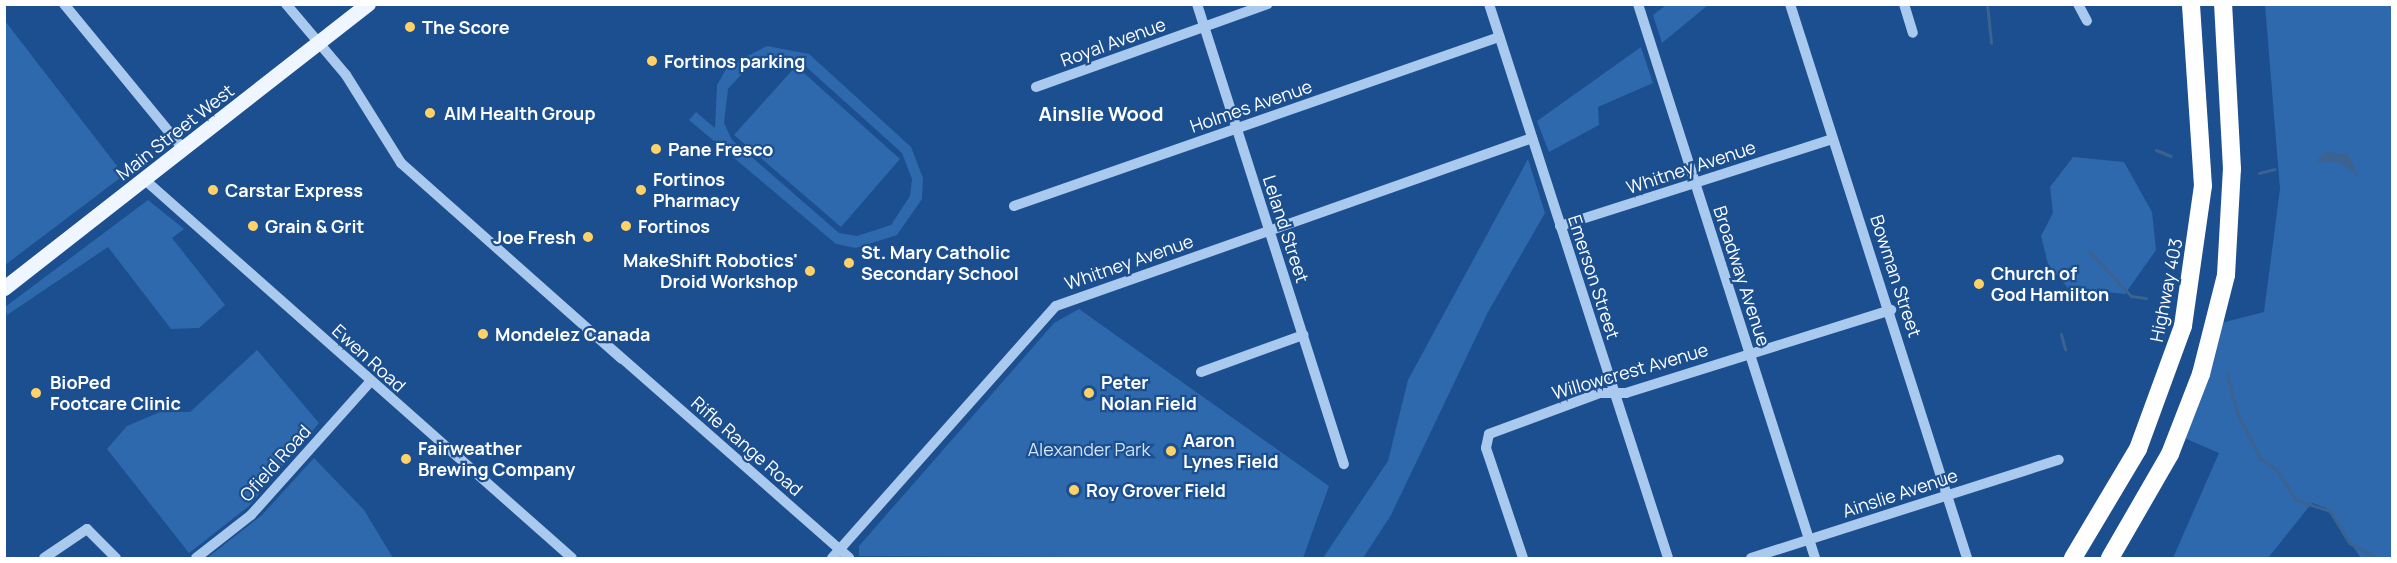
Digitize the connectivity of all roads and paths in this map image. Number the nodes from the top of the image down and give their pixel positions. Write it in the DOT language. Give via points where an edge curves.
graph roads {
  1 [pos="64,4"];
  2 [pos="286,4"];
  3 [pos="368,4"];
  4 [pos="1197,4"];
  5 [pos="1268,4"];
  6 [pos="1490,4"];
  7 [pos="1638,4"];
  8 [pos="1790,4"];
  9 [pos="1904,4"];
  10 [pos="2078,4"];
  11 [pos="2191,4"];
  12 [pos="2223,4"];
  13 [pos="2087,21"];
  14 [pos="1204,27"];
  15 [pos="1913,33"];
  16 [pos="1499,37"];
  17 [pos="320,42"];
  18 [pos="1036,87"];
  19 [pos="1237,128"];
  20 [pos="1532,138"];
  21 [pos="1832,139"];
  22 [pos="184,150"];
  23 [pos="145,180"];
  24 [pos="1695,183"];
  25 [pos="1014,206"];
  26 [pos="1560,226"];
  27 [pos="1269,230"];
  28 [pos="4,288"];
  29 [pos="1891,310"];
  30 [pos="1303,335"];
  31 [pos="1750,353"];
  32 [pos="1201,372"];
  33 [pos="370,382"];
  34 [pos="1614,393"];
  35 [pos="2059,460"];
  36 [pos="1344,464"];
  37 [pos="1947,495"];
  38 [pos="1809,539"];
  39 [pos="836,554"];
  40 [pos="44,558"];
  41 [pos="116,558"];
  42 [pos="196,558"];
  43 [pos="572,558"];
  44 [pos="849,558"];
  45 [pos="1523,558"];
  46 [pos="1668,558"];
  47 [pos="1750,558"];
  48 [pos="1815,558"];
  49 [pos="1968,558"];
  50 [pos="2073,558"];
  51 [pos="2110,558"];
  1 -- 22 [label="street"];
  2 -- 17 [label="street, Rifle Range Road"];
  3 -- 17 [label="main road, Main Street West"];
  4 -- 14 [label="street, Leland Street"];
  5 -- 14 [label="street, Royal Avenue"];
  6 -- 16 [label="street, Emerson Street"];
  7 -- 24 [label="street, Broadway Avenue"];
  8 -- 21 [label="street, Bowman Street"];
  9 -- 15 [label="street"];
  10 -- 13 [label="street"];
  11 -- 50 [label="highway, Highway 403" via="2203,186 2183,326 2138,449"];
  12 -- 51 [label="highway" via="2232,169 2226,275 2201,374 2170,454"];
  14 -- 18 [label="street, Royal Avenue"];
  14 -- 19 [label="street, Leland Street"];
  16 -- 19 [label="street, Holmes Avenue"];
  16 -- 20 [label="street, Emerson Street"];
  17 -- 22 [label="main road, Main Street West"];
  17 -- 39 [label="street, Rifle Range Road" via="387,145 422,181"];
  19 -- 25 [label="street, Holmes Avenue"];
  19 -- 27 [label="street, Leland Street"];
  20 -- 26 [label="street, Emerson Street"];
  20 -- 27 [label="street, Whitney Avenue"];
  21 -- 24 [label="street, Whitney Avenue"];
  21 -- 29 [label="street, Bowman Street"];
  22 -- 23 [label="main road, Main Street West"];
  23 -- 28 [label="main road, Main Street West"];
  23 -- 33 [label="street, Ewen Road"];
  24 -- 26 [label="street, Whitney Avenue"];
  24 -- 31 [label="street, Broadway Avenue"];
  26 -- 34 [label="street, Emerson Street"];
  27 -- 30 [label="street, Leland Street"];
  27 -- 39 [label="street, Whitney Avenue" via="1056,306"];
  29 -- 31 [label="street, Willowcrest Avenue"];
  29 -- 37 [label="street, Bowman Street"];
  30 -- 32 [label="street"];
  30 -- 36 [label="street, Leland Street"];
  31 -- 34 [label="street, Willowcrest Avenue"];
  31 -- 38 [label="street, Broadway Avenue"];
  33 -- 42 [label="street, Ofield Road" via="251,515"];
  33 -- 43 [label="street, Ewen Road"];
  34 -- 45 [label="street, Willowcrest Avenue" via="1495,431 1485,440"];
  34 -- 46 [label="street, Emerson Street"];
  35 -- 37 [label="street, Ainslie Avenue"];
  37 -- 38 [label="street, Ainslie Avenue"];
  37 -- 49 [label="street, Bowman Street"];
  38 -- 47 [label="street, Ainslie Avenue"];
  38 -- 48 [label="street, Broadway Avenue"];
  39 -- 44 [label="street, Rifle Range Road"];
  40 -- 41 [label="street" via="87,529"];
}
